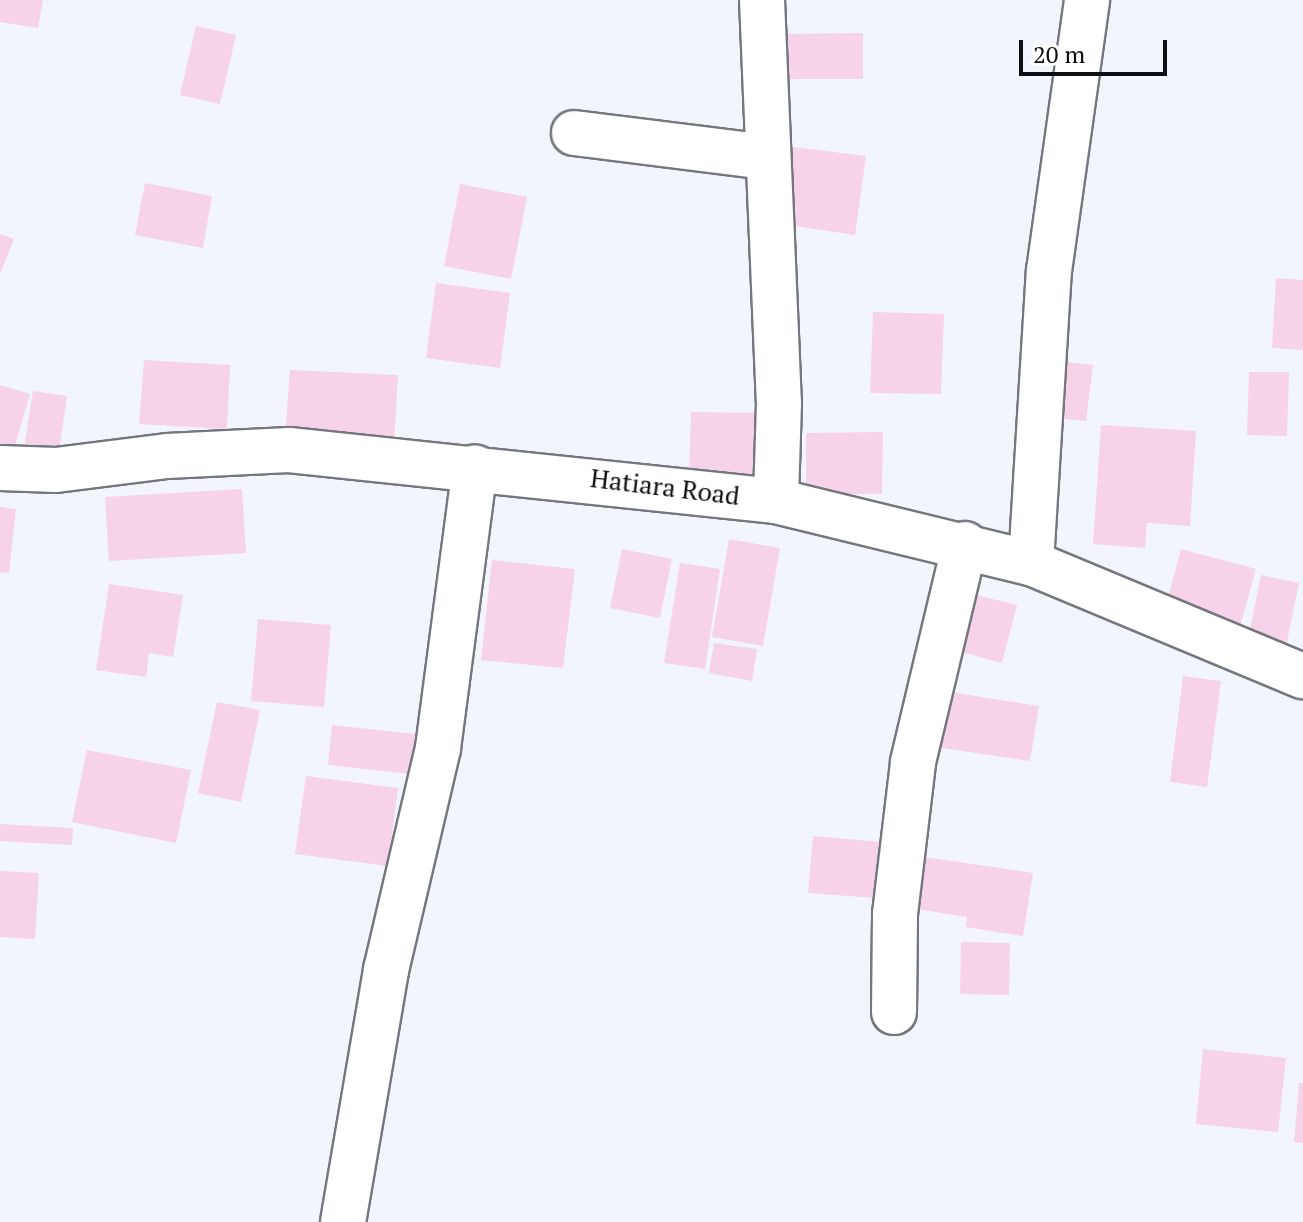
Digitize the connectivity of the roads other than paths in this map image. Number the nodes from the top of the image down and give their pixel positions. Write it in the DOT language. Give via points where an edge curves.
graph roads {
  1 [pos="762,0"];
  2 [pos="1087,0"];
  3 [pos="574,133"];
  4 [pos="766,157"];
  5 [pos="475,467"];
  6 [pos="0,468"];
  7 [pos="776,501"];
  8 [pos="965,544"];
  9 [pos="1031,563"];
  10 [pos="1303,676"];
  11 [pos="894,1012"];
  12 [pos="343,1222"];
  1 -- 4 [label="street"];
  2 -- 9 [label="street" via="1049,271"];
  3 -- 4 [label="street"];
  4 -- 7 [label="street" via="779,403"];
  5 -- 6 [label="street, Hatiara Road" via="248,449 56,470"];
  5 -- 7 [label="street, Hatiara Road"];
  5 -- 12 [label="street" via="438,748 386,970"];
  7 -- 8 [label="street, Hatiara Road"];
  8 -- 9 [label="street, Hatiara Road"];
  8 -- 11 [label="street" via="913,762 895,914"];
  9 -- 10 [label="street, Hatiara Road"];
}
